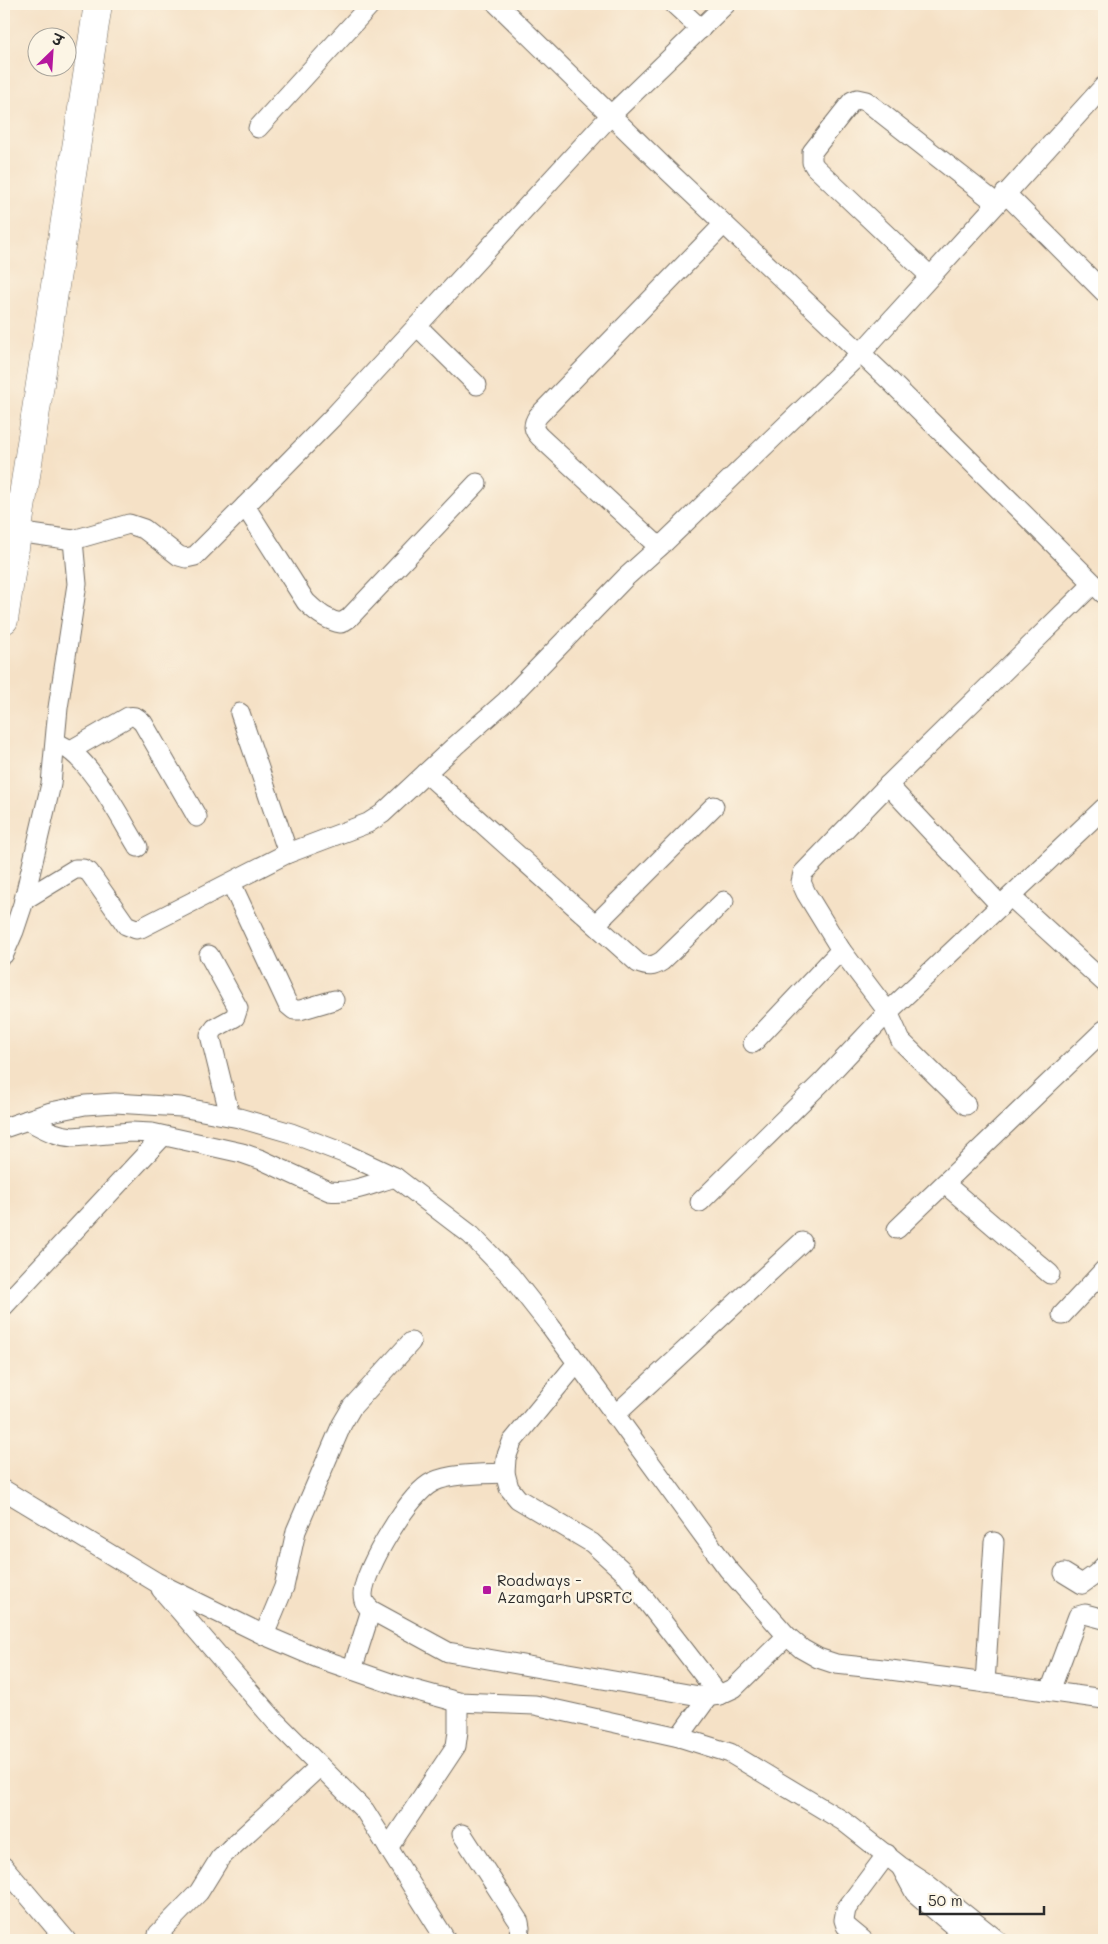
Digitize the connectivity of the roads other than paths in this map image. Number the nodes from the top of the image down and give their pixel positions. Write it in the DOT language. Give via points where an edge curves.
graph roads {
  1 [pos="98,4"];
  2 [pos="371,4"];
  3 [pos="497,4"];
  4 [pos="674,4"];
  5 [pos="726,4"];
  6 [pos="700,29"];
  7 [pos="1104,86"];
  8 [pos="611,115"];
  9 [pos="258,128"];
  10 [pos="1001,198"];
  11 [pos="724,224"];
  12 [pos="930,276"];
  13 [pos="1104,292"];
  14 [pos="417,326"];
  15 [pos="861,353"];
  16 [pos="476,385"];
  17 [pos="477,483"];
  18 [pos="246,506"];
  19 [pos="17,532"];
  20 [pos="73,540"];
  21 [pos="659,547"];
  22 [pos="1099,589"];
  23 [pos="4,620"];
  24 [pos="240,713"];
  25 [pos="63,746"];
  26 [pos="426,773"];
  27 [pos="888,785"];
  28 [pos="714,806"];
  29 [pos="1104,808"];
  30 [pos="197,817"];
  31 [pos="138,847"];
  32 [pos="288,853"];
  33 [pos="231,883"];
  34 [pos="24,900"];
  35 [pos="724,901"];
  36 [pos="1006,902"];
  37 [pos="596,924"];
  38 [pos="841,950"];
  39 [pos="4,954"];
  40 [pos="209,955"];
  41 [pos="1104,982"];
  42 [pos="334,1000"];
  43 [pos="888,1012"];
  44 [pos="1104,1030"];
  45 [pos="753,1043"];
  46 [pos="966,1105"];
  47 [pos="230,1116"];
  48 [pos="27,1120"];
  49 [pos="4,1128"];
  50 [pos="163,1136"];
  51 [pos="394,1177"];
  52 [pos="945,1184"];
  53 [pos="700,1202"];
  54 [pos="897,1230"];
  55 [pos="802,1242"];
  56 [pos="1104,1270"];
  57 [pos="1050,1274"];
  58 [pos="4,1306"];
  59 [pos="1062,1315"];
  60 [pos="411,1342"];
  61 [pos="577,1363"];
  62 [pos="614,1416"];
  63 [pos="505,1473"];
  64 [pos="4,1490"];
  65 [pos="994,1542"];
  66 [pos="1104,1566"];
  67 [pos="1064,1573"];
  68 [pos="156,1582"];
  69 [pos="371,1610"];
  70 [pos="1104,1619"];
  71 [pos="264,1635"];
  72 [pos="787,1636"];
  73 [pos="352,1670"];
  74 [pos="985,1683"];
  75 [pos="1050,1691"];
  76 [pos="714,1696"];
  77 [pos="1104,1699"];
  78 [pos="458,1702"];
  79 [pos="679,1737"];
  80 [pos="320,1766"];
  81 [pos="462,1834"];
  82 [pos="388,1848"];
  83 [pos="894,1860"];
  84 [pos="4,1867"];
  85 [pos="158,1934"];
  86 [pos="66,1940"];
  87 [pos="446,1940"];
  88 [pos="518,1940"];
  89 [pos="863,1940"];
  90 [pos="970,1940"];
  91 [pos="997,1940"];
  1 -- 19 [label="highway"];
  2 -- 9 [label="street"];
  3 -- 8 [label="street"];
  4 -- 6 [label="street"];
  5 -- 6 [label="street"];
  6 -- 8 [label="street"];
  7 -- 10 [label="street"];
  8 -- 11 [label="street"];
  8 -- 14 [label="street"];
  10 -- 12 [label="street"];
  10 -- 12 [label="street" via="866,101 852,101 812,152 814,167"];
  10 -- 13 [label="street"];
  11 -- 15 [label="street"];
  11 -- 21 [label="street" via="538,416 533,426 540,437"];
  12 -- 15 [label="street"];
  14 -- 16 [label="street"];
  14 -- 18 [label="street"];
  15 -- 21 [label="street"];
  15 -- 22 [label="street"];
  17 -- 18 [label="street" via="341,623 318,613 306,602"];
  18 -- 20 [label="street" via="195,556 179,556 144,530 129,524"];
  19 -- 20 [label="street"];
  19 -- 23 [label="highway"];
  20 -- 25 [label="street" via="76,584 58,708"];
  21 -- 26 [label="street" via="506,701"];
  22 -- 27 [label="street"];
  24 -- 32 [label="street"];
  25 -- 30 [label="street" via="128,717 138,718"];
  25 -- 31 [label="street" via="87,766"];
  25 -- 34 [label="street"];
  26 -- 32 [label="street" via="368,823"];
  26 -- 37 [label="street"];
  27 -- 36 [label="street"];
  27 -- 38 [label="street" via="802,877 806,893"];
  28 -- 37 [label="street"];
  29 -- 36 [label="street"];
  32 -- 33 [label="street"];
  33 -- 34 [label="street" via="136,929 126,924 89,872 83,869 75,869"];
  33 -- 42 [label="street" via="288,1005 300,1010"];
  34 -- 39 [label="street"];
  35 -- 37 [label="street" via="662,962 652,967 638,963"];
  36 -- 41 [label="street"];
  36 -- 43 [label="street"];
  38 -- 43 [label="street"];
  38 -- 45 [label="street"];
  40 -- 47 [label="street" via="238,1008 235,1017 215,1028 210,1035"];
  43 -- 46 [label="street" via="905,1046"];
  43 -- 53 [label="street"];
  44 -- 52 [label="street"];
  47 -- 48 [label="street" via="181,1107 115,1103 86,1105"];
  47 -- 51 [label="street" via="291,1133"];
  48 -- 49 [label="street"];
  48 -- 50 [label="street" via="52,1134 73,1138 142,1131"];
  50 -- 51 [label="street" via="242,1153 329,1191 349,1191"];
  50 -- 58 [label="street"];
  51 -- 61 [label="street" via="471,1235 510,1274"];
  52 -- 54 [label="street"];
  52 -- 57 [label="street"];
  55 -- 62 [label="street"];
  56 -- 59 [label="street"];
  60 -- 71 [label="street" via="352,1407 342,1424 296,1531 284,1587"];
  61 -- 62 [label="street"];
  61 -- 63 [label="street" via="512,1442"];
  62 -- 72 [label="street" via="728,1569"];
  63 -- 69 [label="street" via="443,1478 433,1481 418,1494 390,1530 367,1577 364,1604"];
  63 -- 76 [label="street" via="509,1488 518,1499 592,1544 624,1572"];
  64 -- 68 [label="street"];
  65 -- 74 [label="street"];
  66 -- 67 [label="street" via="1082,1584"];
  68 -- 71 [label="street"];
  68 -- 80 [label="street" via="275,1722"];
  69 -- 73 [label="street"];
  69 -- 76 [label="street" via="448,1652"];
  70 -- 75 [label="street" via="1085,1614 1078,1616"];
  71 -- 73 [label="street"];
  72 -- 74 [label="street" via="802,1649 836,1664"];
  72 -- 76 [label="street" via="745,1679 734,1688"];
  73 -- 78 [label="street"];
  74 -- 75 [label="street"];
  75 -- 77 [label="street"];
  76 -- 79 [label="street"];
  78 -- 79 [label="street" via="535,1705"];
  78 -- 82 [label="street" via="456,1746"];
  79 -- 83 [label="street" via="730,1753 843,1821"];
  80 -- 82 [label="street" via="365,1811"];
  80 -- 85 [label="street" via="220,1858 199,1892"];
  81 -- 88 [label="street" via="519,1922"];
  82 -- 87 [label="street"];
  83 -- 89 [label="street" via="846,1909 846,1926"];
  83 -- 90 [label="street" via="915,1893"];
  83 -- 91 [label="street"];
  84 -- 86 [label="street"];
}
